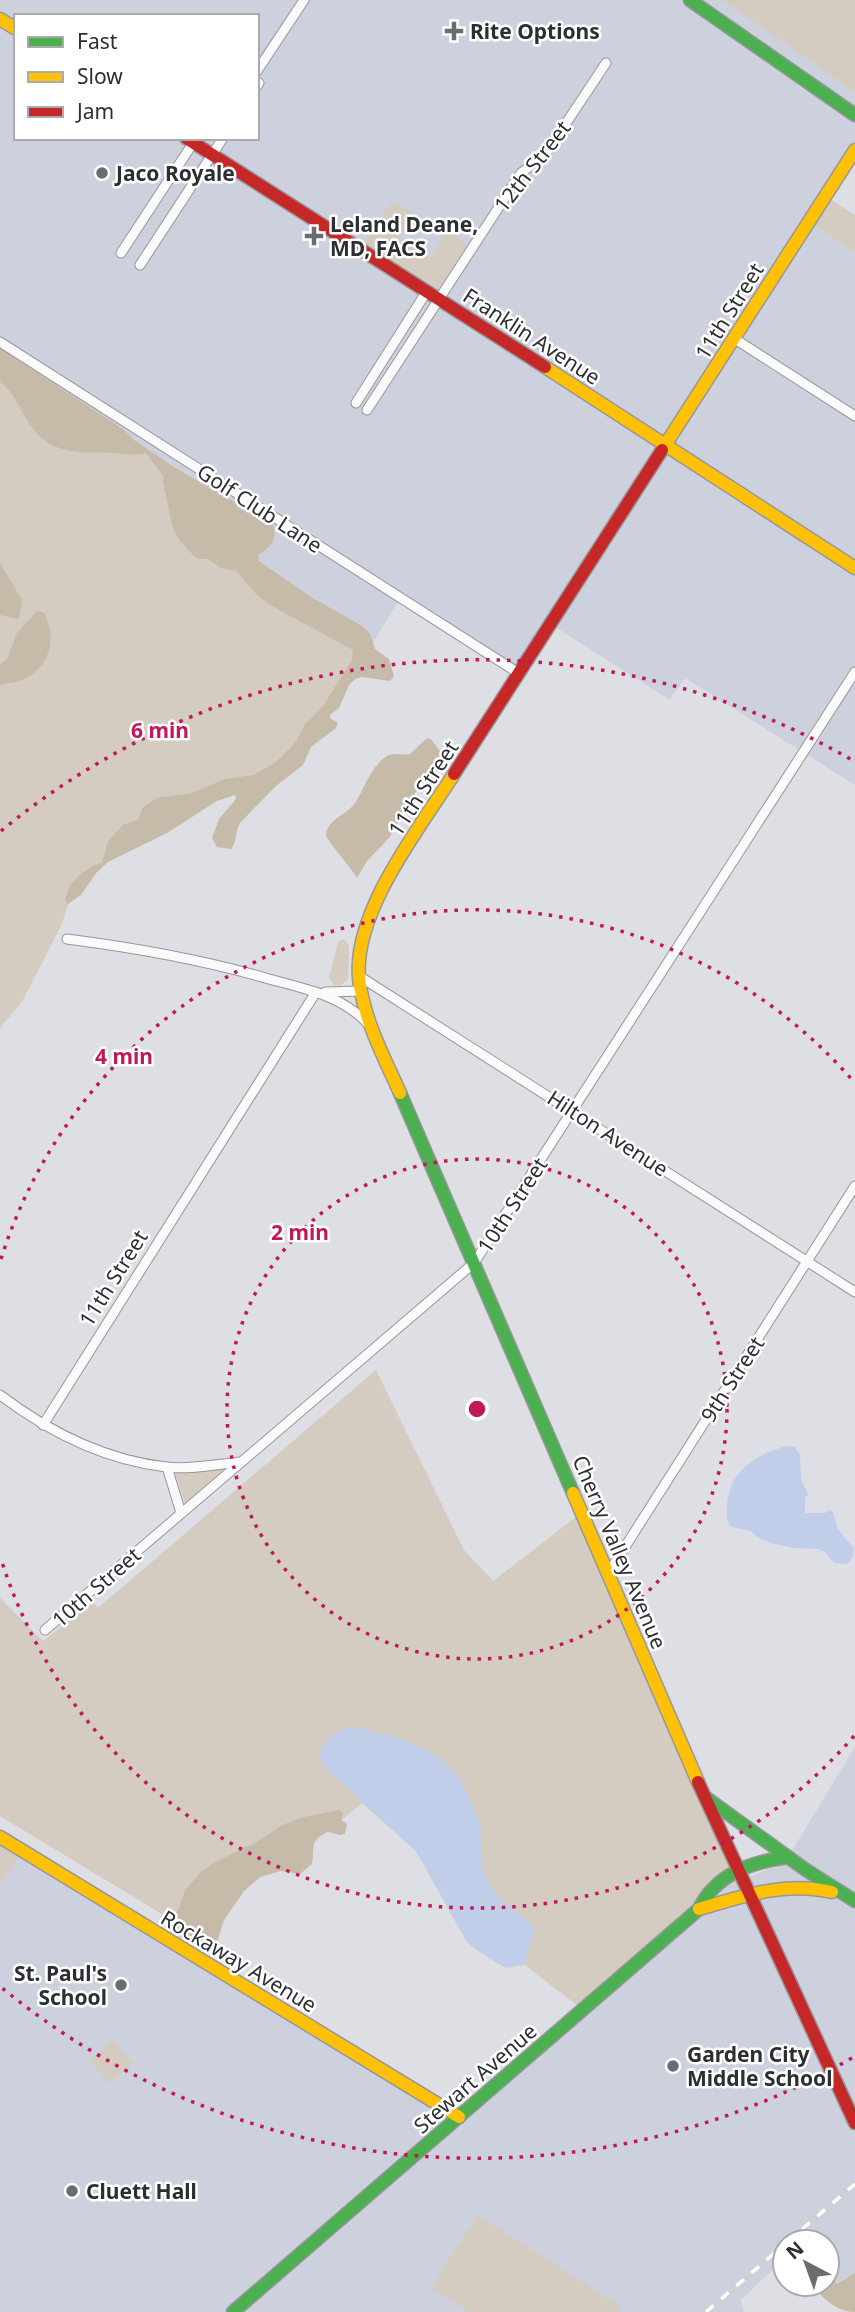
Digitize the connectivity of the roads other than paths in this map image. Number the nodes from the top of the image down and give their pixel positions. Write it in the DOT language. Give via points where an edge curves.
graph roads {
  1 [pos="304,0"];
  2 [pos="690,0"];
  3 [pos="606,63"];
  4 [pos="259,68"];
  5 [pos="855,115"];
  6 [pos="192,140"];
  7 [pos="222,140"];
  8 [pos="855,150"];
  9 [pos="212,155"];
  10 [pos="121,253"];
  11 [pos="140,265"];
  12 [pos="428,291"];
  13 [pos="439,299"];
  14 [pos="735,338"];
  15 [pos="0,342"];
  16 [pos="356,403"];
  17 [pos="367,410"];
  18 [pos="855,416"];
  19 [pos="666,447"];
  20 [pos="855,568"];
  21 [pos="855,672"];
  22 [pos="520,674"];
  23 [pos="67,939"];
  24 [pos="359,976"];
  25 [pos="362,991"];
  26 [pos="316,992"];
  27 [pos="371,1026"];
  28 [pos="573,1110"];
  29 [pos="855,1186"];
  30 [pos="807,1261"];
  31 [pos="474,1263"];
  32 [pos="855,1292"];
  33 [pos="0,1395"];
  34 [pos="43,1425"];
  35 [pos="241,1462"];
  36 [pos="167,1467"];
  37 [pos="181,1513"];
  38 [pos="609,1572"];
  39 [pos="45,1630"];
  40 [pos="704,1797"];
  41 [pos="0,1837"];
  42 [pos="788,1857"];
  43 [pos="738,1871"];
  44 [pos="749,1895"];
  45 [pos="852,1899"];
  46 [pos="699,1909"];
  47 [pos="459,2117"];
  48 [pos="855,2123"];
  49 [pos="233,2312"];
  1 -- 4 [label="street"];
  2 -- 5 [label="main road"];
  3 -- 13 [label="street, 12th Street" via="545,155 521,173"];
  6 -- 9 [label="main road, Franklin Avenue"];
  6 -- 10 [label="street"];
  7 -- 9 [label="street"];
  8 -- 14 [label="main road, 11th Street"];
  9 -- 11 [label="street"];
  9 -- 12 [label="main road, Franklin Avenue"];
  12 -- 13 [label="main road, Franklin Avenue"];
  12 -- 16 [label="street"];
  13 -- 17 [label="street, 12th Street"];
  13 -- 19 [label="main road, Franklin Avenue"];
  14 -- 18 [label="street"];
  14 -- 19 [label="main road, 11th Street"];
  15 -- 22 [label="street, Golf Club Lane"];
  19 -- 20 [label="main road, Franklin Avenue"];
  19 -- 22 [label="main road, 11th Street"];
  21 -- 28 [label="street, 10th Street"];
  22 -- 24 [label="main road, 11th Street" via="384,886 363,938"];
  23 -- 26 [label="street" via="221,965"];
  24 -- 25 [label="main road, 11th Street"];
  24 -- 28 [label="street, Hilton Avenue"];
  25 -- 26 [label="street"];
  25 -- 27 [label="main road, Cherry Valley Avenue"];
  26 -- 27 [label="street" via="349,1006"];
  26 -- 34 [label="street, 11th Street"];
  27 -- 31 [label="main road, Cherry Valley Avenue"];
  28 -- 30 [label="street, Hilton Avenue"];
  28 -- 31 [label="street, 10th Street"];
  29 -- 30 [label="street, 9th Street"];
  30 -- 32 [label="street, Hilton Avenue"];
  30 -- 38 [label="street, 9th Street"];
  31 -- 35 [label="street, 10th Street"];
  31 -- 38 [label="main road, Cherry Valley Avenue"];
  33 -- 34 [label="street"];
  34 -- 36 [label="street" via="98,1452"];
  35 -- 36 [label="street"];
  35 -- 37 [label="street, 10th Street"];
  36 -- 37 [label="street"];
  37 -- 39 [label="street, 10th Street"];
  38 -- 40 [label="main road, Cherry Valley Avenue"];
  40 -- 42 [label="main road"];
  40 -- 43 [label="main road, Cherry Valley Avenue"];
  41 -- 47 [label="main road, Rockaway Avenue"];
  42 -- 43 [label="main road, Stewart Avenue" via="768,1858"];
  42 -- 45 [label="main road"];
  43 -- 44 [label="main road, Cherry Valley Avenue"];
  43 -- 46 [label="main road, Stewart Avenue" via="709,1889"];
  44 -- 45 [label="main road" via="795,1886"];
  44 -- 46 [label="main road"];
  44 -- 48 [label="main road, Cherry Valley Avenue"];
  46 -- 47 [label="main road, Stewart Avenue"];
  47 -- 49 [label="main road, Stewart Avenue"];
}
